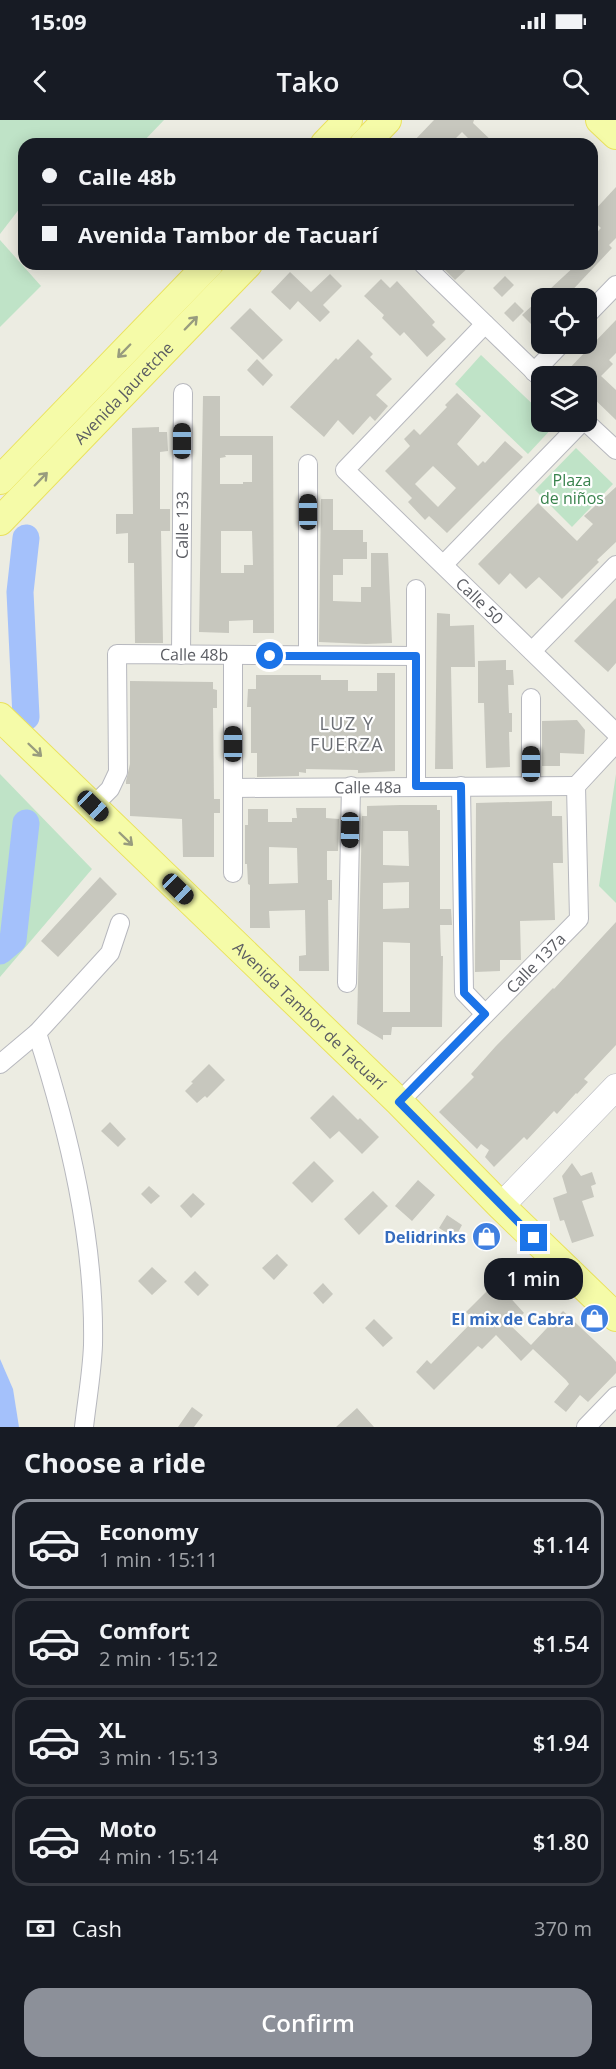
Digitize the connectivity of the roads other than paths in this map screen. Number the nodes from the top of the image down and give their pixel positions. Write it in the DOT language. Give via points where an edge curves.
graph roads {
  1 [pos="348,120"];
  2 [pos="387,120"];
  3 [pos="600,120"];
  4 [pos="616,135"];
  5 [pos="331,138"];
  6 [pos="370,138"];
  7 [pos="203,270"];
  8 [pos="242,270"];
  9 [pos="429,270"];
  10 [pos="616,285"];
  11 [pos="597,305"];
  12 [pos="485,324"];
  13 [pos="531,368"];
  14 [pos="183,393"];
  15 [pos="574,432"];
  16 [pos="595,432"];
  17 [pos="616,450"];
  18 [pos="308,464"];
  19 [pos="0,480"];
  20 [pos="0,521"];
  21 [pos="444,564"];
  22 [pos="616,564"];
  23 [pos="417,589"];
  24 [pos="532,651"];
  25 [pos="181,655"];
  26 [pos="308,655"];
  27 [pos="233,656"];
  28 [pos="416,656"];
  29 [pos="531,698"];
  30 [pos="0,717"];
  31 [pos="616,733"];
  32 [pos="616,743"];
  33 [pos="351,786"];
  34 [pos="416,786"];
  35 [pos="461,786"];
  36 [pos="531,786"];
  37 [pos="576,786"];
  38 [pos="233,788"];
  39 [pos="93,806"];
  40 [pos="233,873"];
  41 [pos="120,923"];
  42 [pos="347,983"];
  43 [pos="485,1014"];
  44 [pos="37,1034"];
  45 [pos="0,1064"];
  46 [pos="616,1087"];
  47 [pos="399,1102"];
  48 [pos="501,1206"];
  49 [pos="616,1317"];
  50 [pos="616,1396"];
  51 [pos="84,1427"];
  52 [pos="586,1427"];
  1 -- 5 [label="main road"];
  2 -- 6 [label="main road"];
  3 -- 4 [label="main road"];
  7 -- 19 [label="main road, Avenida Jauretche, one-way"];
  20 -- 8 [label="main road, Avenida Jauretche, one-way"];
  9 -- 12 [label="street"];
  10 -- 11 [label="street"];
  12 -- 13 [label="street"];
  12 -- 21 [label="street, Calle 50" via="345,470"];
  14 -- 25 [label="street, Calle 133"];
  15 -- 21 [label="street"];
  16 -- 17 [label="street"];
  18 -- 26 [label="street"];
  21 -- 24 [label="street, Calle 50"];
  22 -- 24 [label="street"];
  23 -- 28 [label="street"];
  24 -- 31 [label="street, Calle 50"];
  25 -- 27 [label="street, Calle 48b"];
  25 -- 39 [label="street, Calle 48b" via="117,654 118,772 110,789"];
  26 -- 27 [label="street, Calle 48b"];
  26 -- 28 [label="street, Calle 48b"];
  27 -- 38 [label="street"];
  28 -- 34 [label="street"];
  29 -- 36 [label="street"];
  30 -- 39 [label="main road, Avenida Tambor de Tacuarí, one-way"];
  32 -- 37 [label="street"];
  33 -- 34 [label="street, Calle 48a"];
  33 -- 38 [label="street, Calle 48a"];
  33 -- 42 [label="street"];
  34 -- 35 [label="street, Calle 48a"];
  35 -- 36 [label="street, Calle 48a"];
  35 -- 43 [label="street" via="464,993"];
  36 -- 37 [label="street, Calle 48a"];
  37 -- 43 [label="street, Calle 137a" via="579,919"];
  38 -- 40 [label="street"];
  39 -- 47 [label="main road, Avenida Tambor de Tacuarí, one-way"];
  41 -- 44 [label="street" via="110,953"];
  43 -- 47 [label="street, Calle 137a"];
  44 -- 45 [label="street"];
  44 -- 51 [label="street" via="59,1101 81,1202 91,1282 93,1346"];
  46 -- 48 [label="main road"];
  47 -- 48 [label="main road, Avenida Tambor de Tacuarí"];
  48 -- 49 [label="main road, Avenida Tambor de Tacuarí"];
  50 -- 52 [label="street"];
}
